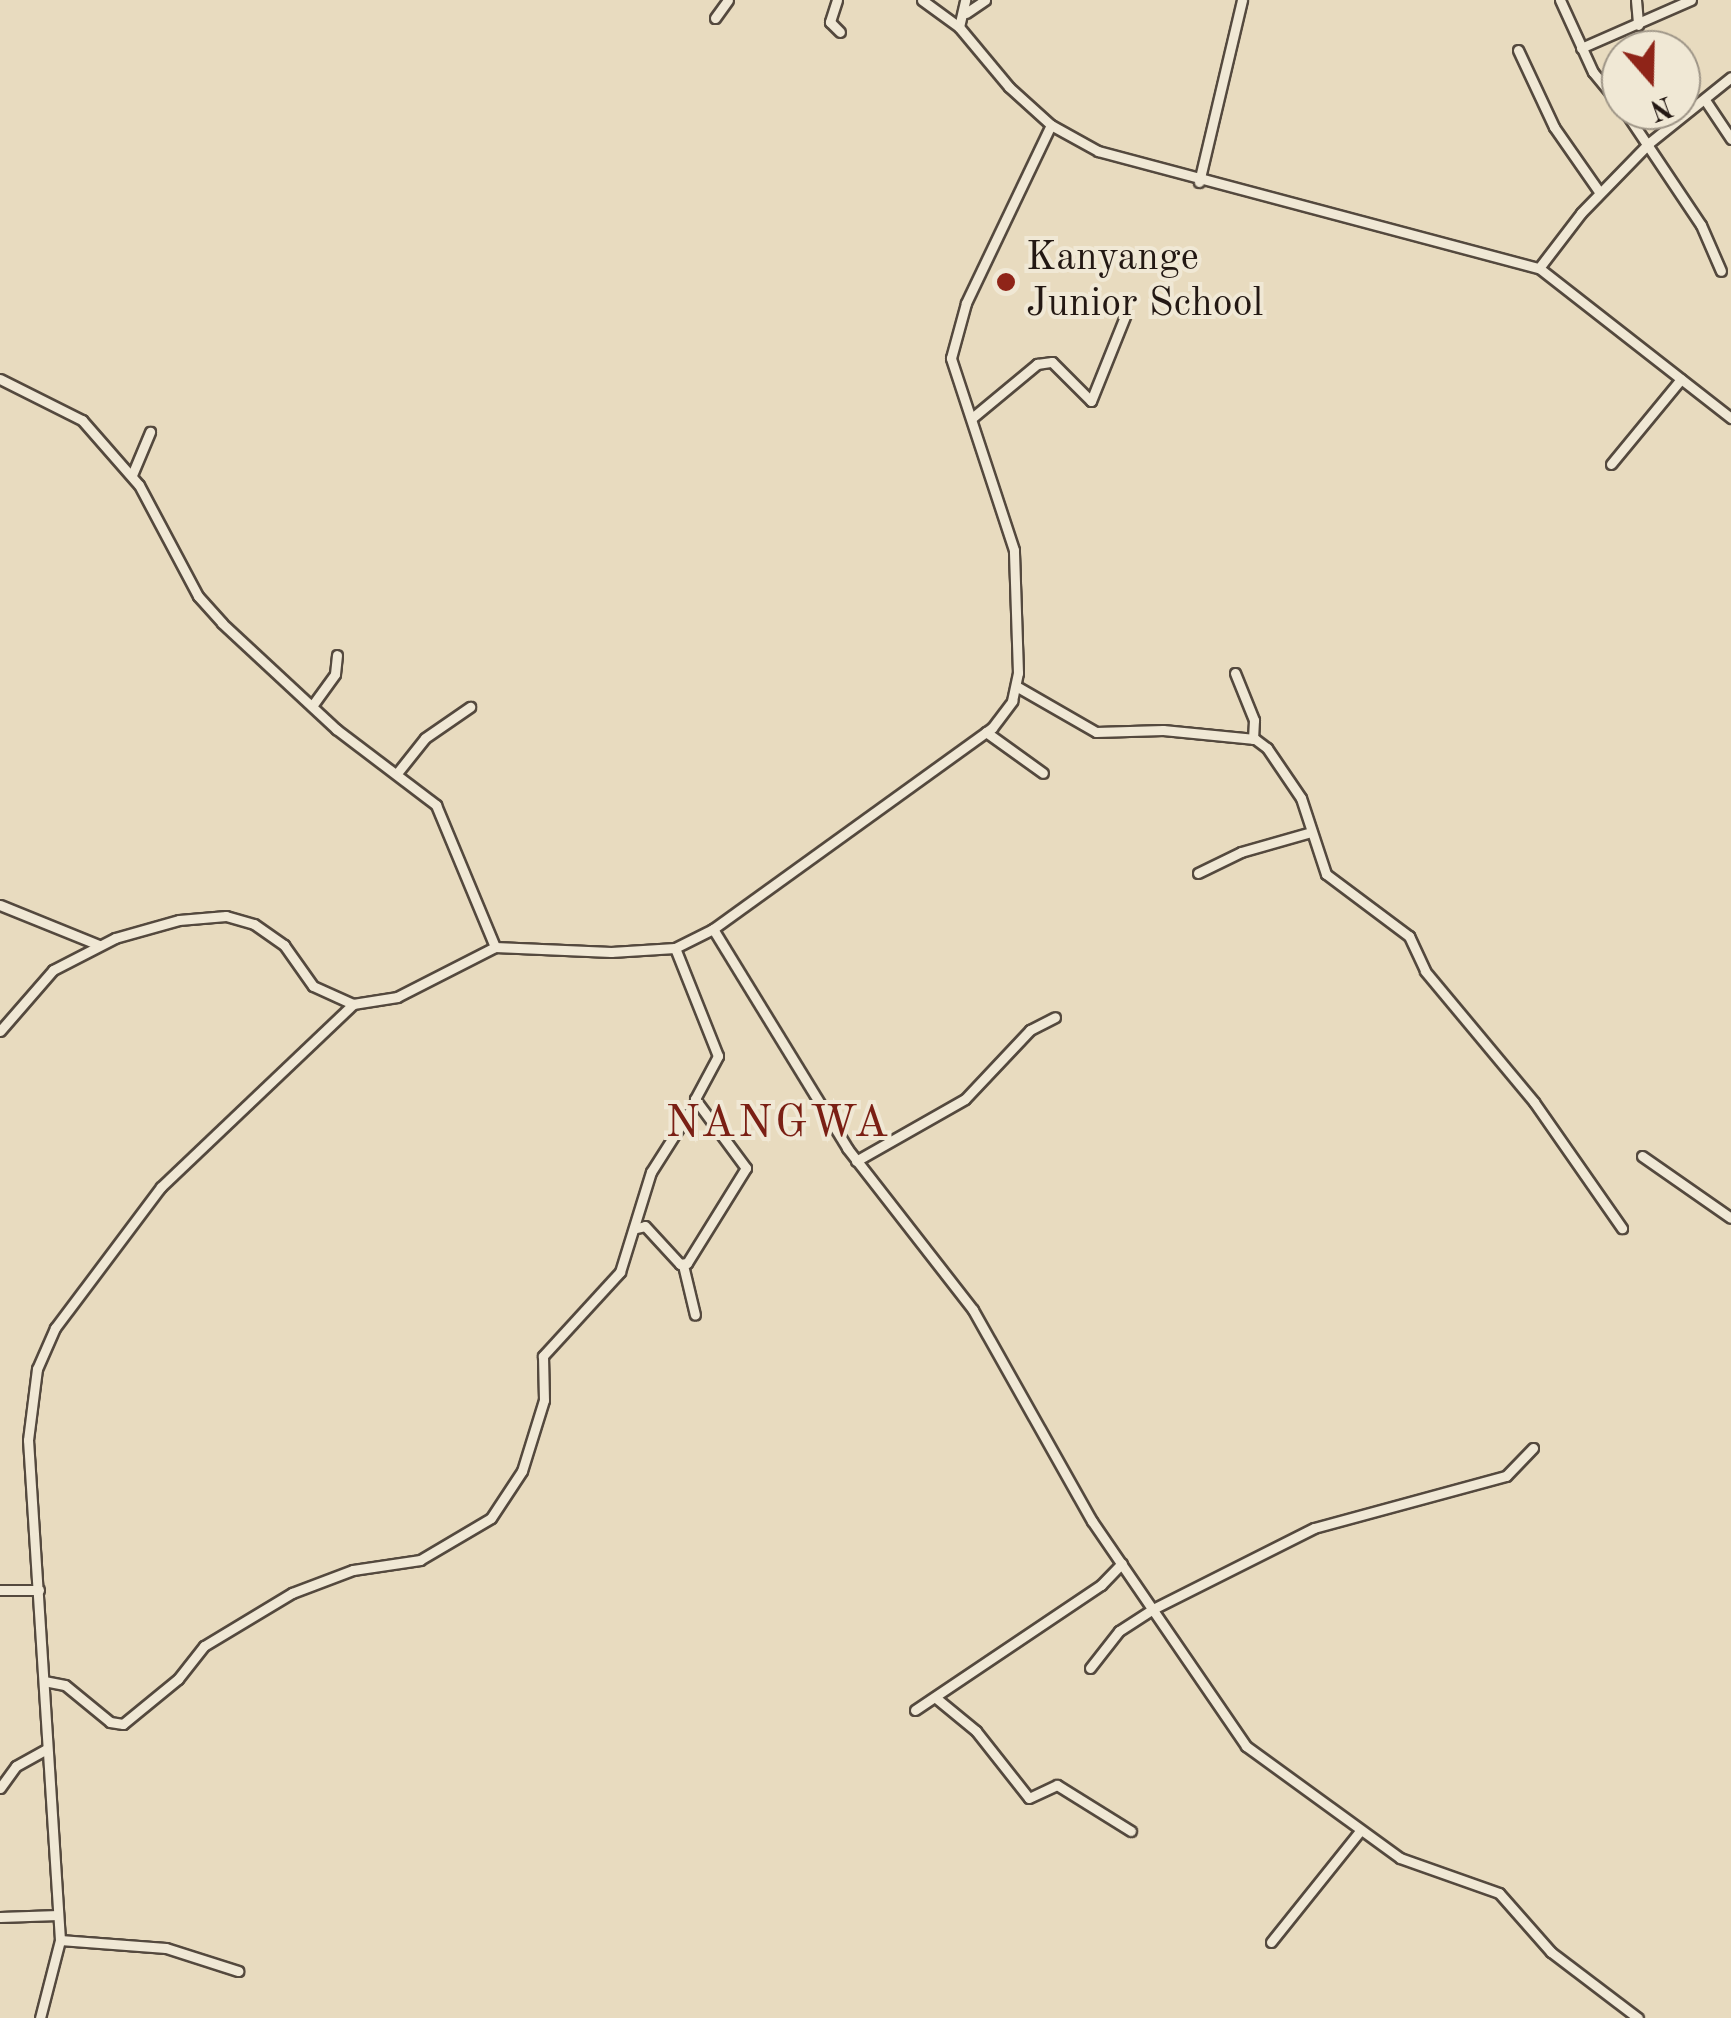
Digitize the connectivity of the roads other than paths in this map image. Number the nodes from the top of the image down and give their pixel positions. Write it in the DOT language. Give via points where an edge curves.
graph roads {
  1 [pos="728,0"];
  2 [pos="837,0"];
  3 [pos="922,0"];
  4 [pos="966,0"];
  5 [pos="985,0"];
  6 [pos="1242,0"];
  7 [pos="1560,0"];
  8 [pos="1636,0"];
  9 [pos="1690,0"];
  10 [pos="966,12"];
  11 [pos="715,18"];
  12 [pos="1638,25"];
  13 [pos="959,27"];
  14 [pos="840,32"];
  15 [pos="1581,48"];
  16 [pos="1518,50"];
  17 [pos="1601,77"];
  18 [pos="1731,77"];
  19 [pos="1705,100"];
  20 [pos="1051,125"];
  21 [pos="1639,130"];
  22 [pos="1731,139"];
  23 [pos="1649,143"];
  24 [pos="1199,182"];
  25 [pos="1600,193"];
  26 [pos="1539,268"];
  27 [pos="1721,271"];
  28 [pos="1126,314"];
  29 [pos="1681,378"];
  30 [pos="0,380"];
  31 [pos="972,418"];
  32 [pos="1731,418"];
  33 [pos="150,432"];
  34 [pos="1611,464"];
  35 [pos="132,476"];
  36 [pos="338,655"];
  37 [pos="1235,674"];
  38 [pos="1016,686"];
  39 [pos="312,706"];
  40 [pos="470,707"];
  41 [pos="986,732"];
  42 [pos="1253,739"];
  43 [pos="398,772"];
  44 [pos="1043,773"];
  45 [pos="1311,832"];
  46 [pos="1198,873"];
  47 [pos="0,906"];
  48 [pos="713,929"];
  49 [pos="68,933"];
  50 [pos="99,946"];
  51 [pos="495,946"];
  52 [pos="675,948"];
  53 [pos="82,953"];
  54 [pos="353,1004"];
  55 [pos="1055,1017"];
  56 [pos="0,1031"];
  57 [pos="696,1101"];
  58 [pos="1642,1156"];
  59 [pos="856,1161"];
  60 [pos="1731,1218"];
  61 [pos="637,1228"];
  62 [pos="1622,1228"];
  63 [pos="683,1265"];
  64 [pos="695,1315"];
  65 [pos="1533,1448"];
  66 [pos="1122,1563"];
  67 [pos="0,1590"];
  68 [pos="39,1590"];
  69 [pos="1153,1610"];
  70 [pos="1090,1668"];
  71 [pos="44,1681"];
  72 [pos="936,1698"];
  73 [pos="915,1710"];
  74 [pos="47,1749"];
  75 [pos="0,1788"];
  76 [pos="1131,1831"];
  77 [pos="1359,1832"];
  78 [pos="58,1915"];
  79 [pos="0,1917"];
  80 [pos="60,1940"];
  81 [pos="1271,1942"];
  82 [pos="238,1971"];
  83 [pos="40,2018"];
  84 [pos="1638,2018"];
  1 -- 11 [label="street"];
  2 -- 14 [label="street" via="830,22"];
  3 -- 13 [label="street"];
  4 -- 10 [label="street"];
  5 -- 10 [label="street"];
  6 -- 24 [label="street"];
  7 -- 15 [label="street"];
  8 -- 12 [label="street"];
  9 -- 12 [label="street"];
  10 -- 13 [label="street"];
  12 -- 15 [label="street"];
  13 -- 20 [label="street" via="1008,87"];
  15 -- 17 [label="street"];
  16 -- 25 [label="street" via="1554,127"];
  18 -- 19 [label="street"];
  19 -- 22 [label="street"];
  19 -- 23 [label="street"];
  20 -- 24 [label="street" via="1124,162"];
  20 -- 31 [label="street" via="956,332 952,371"];
  21 -- 23 [label="street"];
  23 -- 25 [label="street"];
  23 -- 27 [label="street" via="1701,225"];
  24 -- 26 [label="street"];
  25 -- 26 [label="street"];
  26 -- 29 [label="street"];
  28 -- 31 [label="street" via="1091,401 1052,362 1036,364"];
  29 -- 32 [label="street"];
  29 -- 34 [label="street"];
  30 -- 35 [label="street" via="76,415"];
  31 -- 38 [label="street" via="1011,536"];
  33 -- 35 [label="street"];
  35 -- 39 [label="street" via="198,596"];
  36 -- 39 [label="street" via="335,674"];
  37 -- 42 [label="street" via="1254,720"];
  38 -- 41 [label="street" via="1006,711"];
  38 -- 42 [label="street" via="1096,732"];
  39 -- 43 [label="street"];
  40 -- 43 [label="street" via="425,738"];
  41 -- 44 [label="street"];
  41 -- 48 [label="street"];
  42 -- 45 [label="street" via="1284,769"];
  43 -- 51 [label="street" via="443,815"];
  45 -- 46 [label="street" via="1241,852"];
  45 -- 62 [label="street" via="1326,874 1409,936 1425,972 1534,1102"];
  47 -- 49 [label="street"];
  48 -- 52 [label="street"];
  48 -- 59 [label="street"];
  49 -- 50 [label="street"];
  49 -- 53 [label="street"];
  50 -- 53 [label="street"];
  50 -- 54 [label="street" via="179,920 240,918 275,936 312,986"];
  51 -- 52 [label="street"];
  51 -- 54 [label="street" via="398,998"];
  52 -- 57 [label="street" via="718,1056"];
  53 -- 56 [label="street" via="45,976"];
  54 -- 68 [label="street" via="161,1187 48,1340 28,1415"];
  55 -- 59 [label="street" via="1030,1030 965,1099"];
  57 -- 61 [label="street" via="662,1147"];
  57 -- 63 [label="street" via="746,1168"];
  58 -- 60 [label="street"];
  59 -- 66 [label="street" via="973,1310"];
  61 -- 63 [label="street" via="645,1226"];
  61 -- 71 [label="street" via="620,1272 543,1356 544,1400 522,1471 484,1524 420,1560 353,1570 292,1592 204,1646 178,1680 123,1724 110,1722 65,1685"];
  63 -- 64 [label="street"];
  65 -- 69 [label="street" via="1506,1476 1314,1528"];
  66 -- 69 [label="street"];
  66 -- 72 [label="street"];
  67 -- 68 [label="street"];
  68 -- 71 [label="street"];
  69 -- 70 [label="street" via="1119,1632"];
  69 -- 77 [label="street" via="1246,1746"];
  71 -- 74 [label="street"];
  72 -- 73 [label="street"];
  72 -- 76 [label="street" via="976,1730 1028,1798 1057,1785"];
  74 -- 75 [label="street" via="16,1766"];
  74 -- 78 [label="street"];
  77 -- 81 [label="street"];
  77 -- 84 [label="street" via="1422,1869 1493,1889 1551,1952"];
  78 -- 79 [label="street"];
  78 -- 80 [label="street"];
  80 -- 82 [label="street" via="166,1948"];
  80 -- 83 [label="street"];
}
